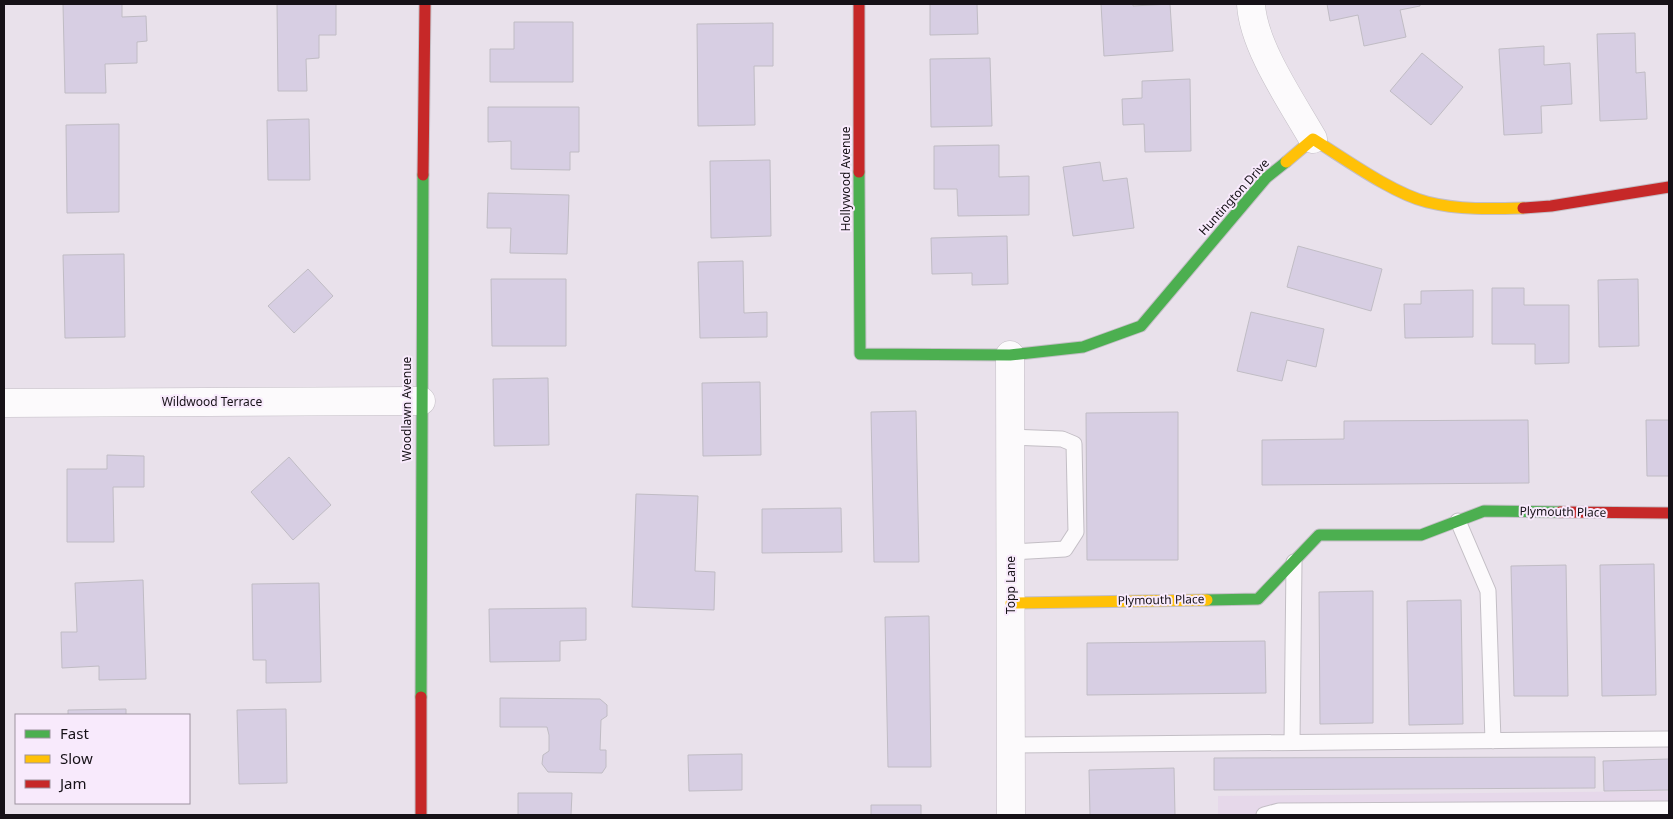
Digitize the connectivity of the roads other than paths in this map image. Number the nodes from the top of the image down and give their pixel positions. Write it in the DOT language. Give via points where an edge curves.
graph roads {
  1 [pos="425,4"];
  2 [pos="859,4"];
  3 [pos="1251,4"];
  4 [pos="1313,139"];
  5 [pos="1669,188"];
  6 [pos="860,354"];
  7 [pos="1010,355"];
  8 [pos="421,401"];
  9 [pos="4,402"];
  10 [pos="1011,437"];
  11 [pos="1669,513"];
  12 [pos="1458,521"];
  13 [pos="1012,552"];
  14 [pos="1294,562"];
  15 [pos="1012,603"];
  16 [pos="1669,739"];
  17 [pos="1493,741"];
  18 [pos="1292,742"];
  19 [pos="1010,744"];
  20 [pos="1669,809"];
  21 [pos="421,815"];
  22 [pos="1012,815"];
  23 [pos="1264,815"];
  1 -- 8 [label="street, Woodlawn Avenue"];
  2 -- 6 [label="street, Hollywood Avenue"];
  3 -- 4 [label="street" via="1251,13 1271,68"];
  4 -- 5 [label="street" via="1382,182 1426,202 1477,210 1551,206"];
  4 -- 7 [label="street, Huntington Drive" via="1266,178 1141,326 1083,346"];
  6 -- 7 [label="street, Huntington Drive"];
  7 -- 10 [label="street, Topp Lane"];
  8 -- 9 [label="street, Wildwood Terrace"];
  8 -- 21 [label="street, Woodlawn Avenue"];
  10 -- 13 [label="street, Topp Lane"];
  10 -- 13 [label="lane" via="1062,439 1074,444 1076,532 1066,549"];
  11 -- 12 [label="street, Plymouth Place" via="1484,511"];
  12 -- 14 [label="street, Plymouth Place" via="1421,535 1319,535"];
  12 -- 17 [label="lane" via="1488,591"];
  13 -- 15 [label="street, Topp Lane"];
  14 -- 15 [label="street, Plymouth Place" via="1258,599"];
  14 -- 18 [label="lane"];
  15 -- 19 [label="street, Topp Lane"];
  16 -- 17 [label="lane"];
  17 -- 18 [label="lane"];
  18 -- 19 [label="lane"];
  19 -- 22 [label="street, Topp Lane"];
  20 -- 23 [label="lane" via="1279,811"];
}
